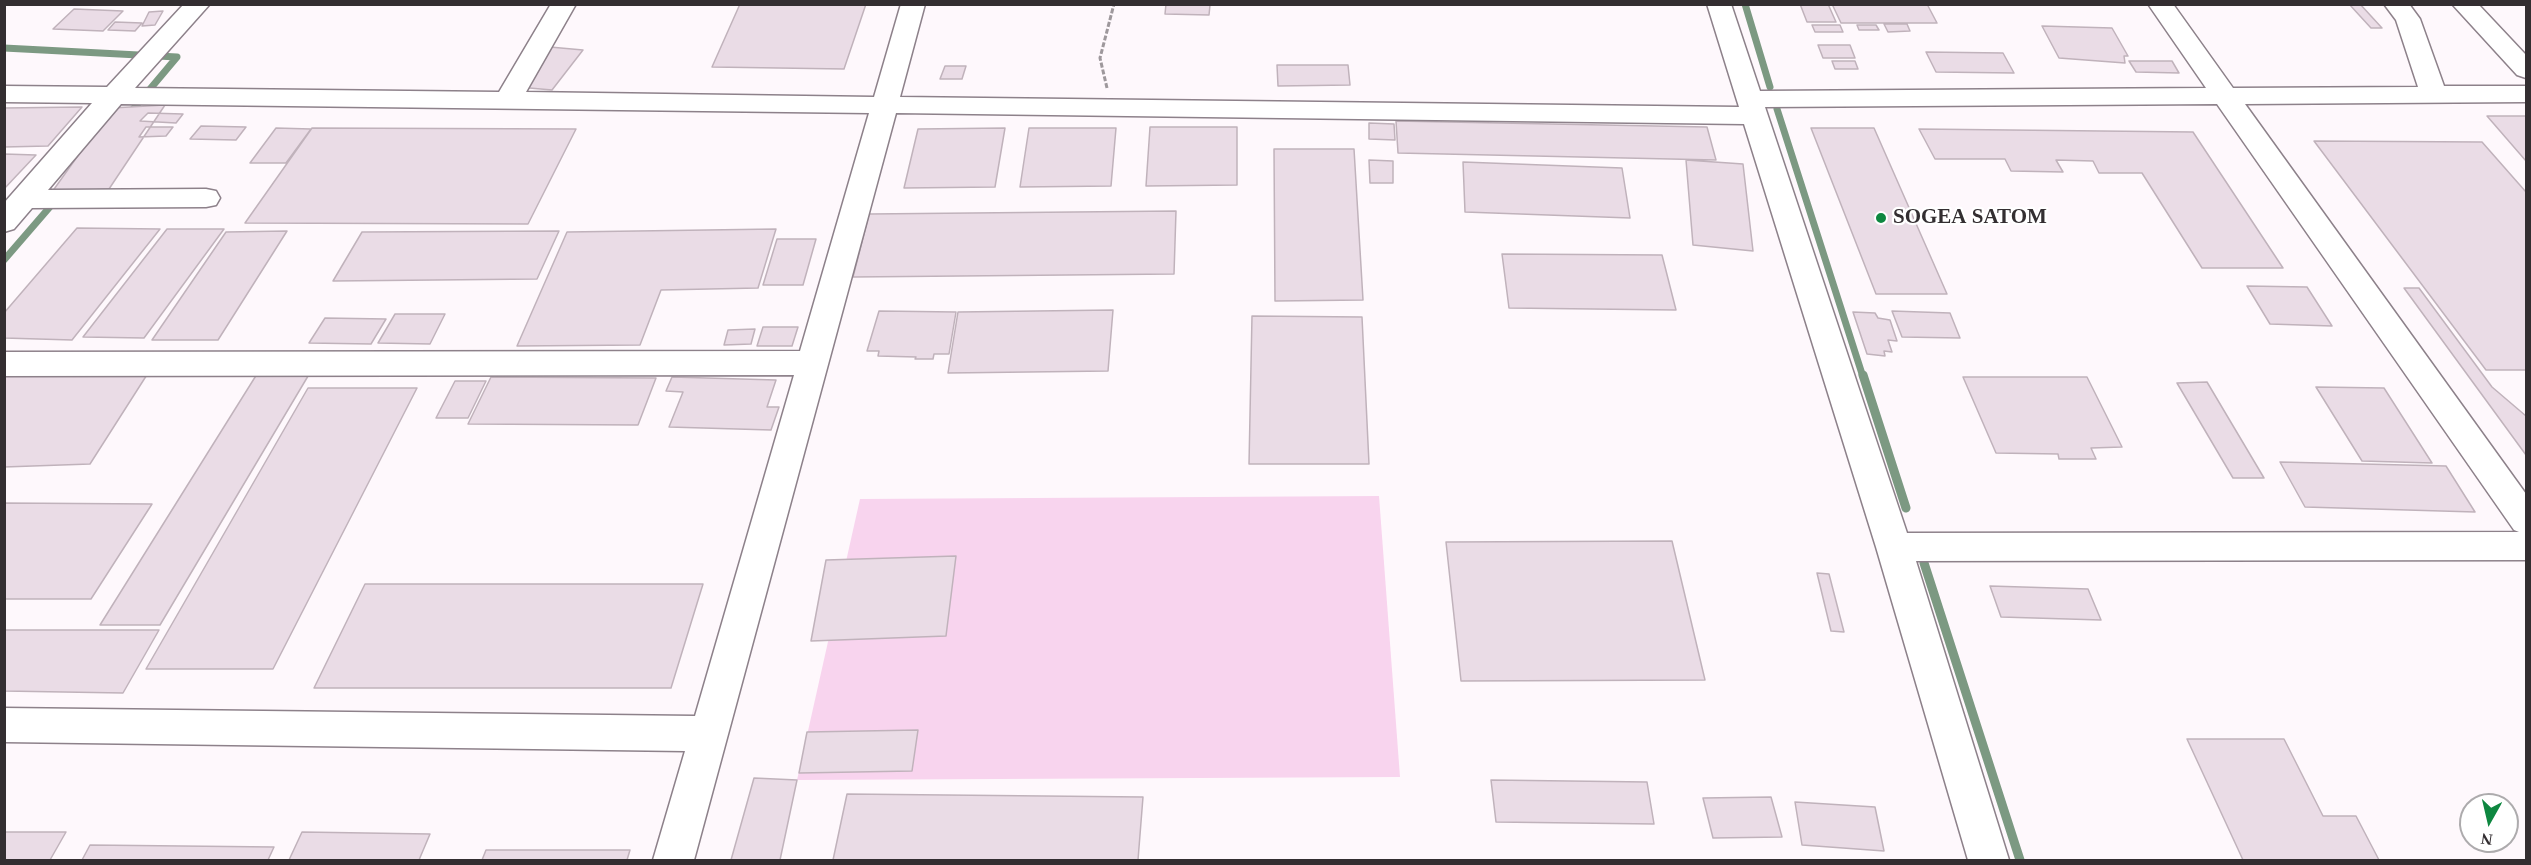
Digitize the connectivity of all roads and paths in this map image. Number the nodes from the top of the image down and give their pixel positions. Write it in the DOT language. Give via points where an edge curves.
graph roads {
  1 [pos="198,4"];
  2 [pos="564,4"];
  3 [pos="913,4"];
  4 [pos="1114,4"];
  5 [pos="1719,4"];
  6 [pos="2160,4"];
  7 [pos="2396,4"];
  8 [pos="2464,4"];
  9 [pos="2526,70"];
  10 [pos="121,88"];
  11 [pos="4,94"];
  12 [pos="2526,94"];
  13 [pos="2434,95"];
  14 [pos="2225,96"];
  15 [pos="508,100"];
  16 [pos="884,105"];
  17 [pos="1754,107"];
  18 [pos="1112,108"];
  19 [pos="206,198"];
  20 [pos="32,199"];
  21 [pos="4,222"];
  22 [pos="812,363"];
  23 [pos="4,364"];
  24 [pos="2526,520"];
  25 [pos="2526,546"];
  26 [pos="1894,547"];
  27 [pos="4,725"];
  28 [pos="709,734"];
  29 [pos="674,861"];
  30 [pos="1988,861"];
  1 -- 10 [label="street"];
  2 -- 15 [label="street"];
  3 -- 16 [label="street"];
  4 -- 18 [label="path" via="1100,58"];
  5 -- 17 [label="street"];
  6 -- 14 [label="street"];
  7 -- 13 [label="street" via="2408,19"];
  8 -- 9 [label="street"];
  10 -- 11 [label="street"];
  10 -- 15 [label="street"];
  10 -- 20 [label="street"];
  12 -- 13 [label="street"];
  13 -- 14 [label="street"];
  14 -- 17 [label="street"];
  14 -- 24 [label="street"];
  15 -- 16 [label="street"];
  16 -- 18 [label="street"];
  16 -- 22 [label="street"];
  17 -- 18 [label="street"];
  17 -- 26 [label="street"];
  19 -- 20 [label="street"];
  20 -- 21 [label="street"];
  22 -- 23 [label="street"];
  22 -- 28 [label="street"];
  25 -- 26 [label="street"];
  26 -- 30 [label="street"];
  27 -- 28 [label="street"];
  28 -- 29 [label="street"];
}
